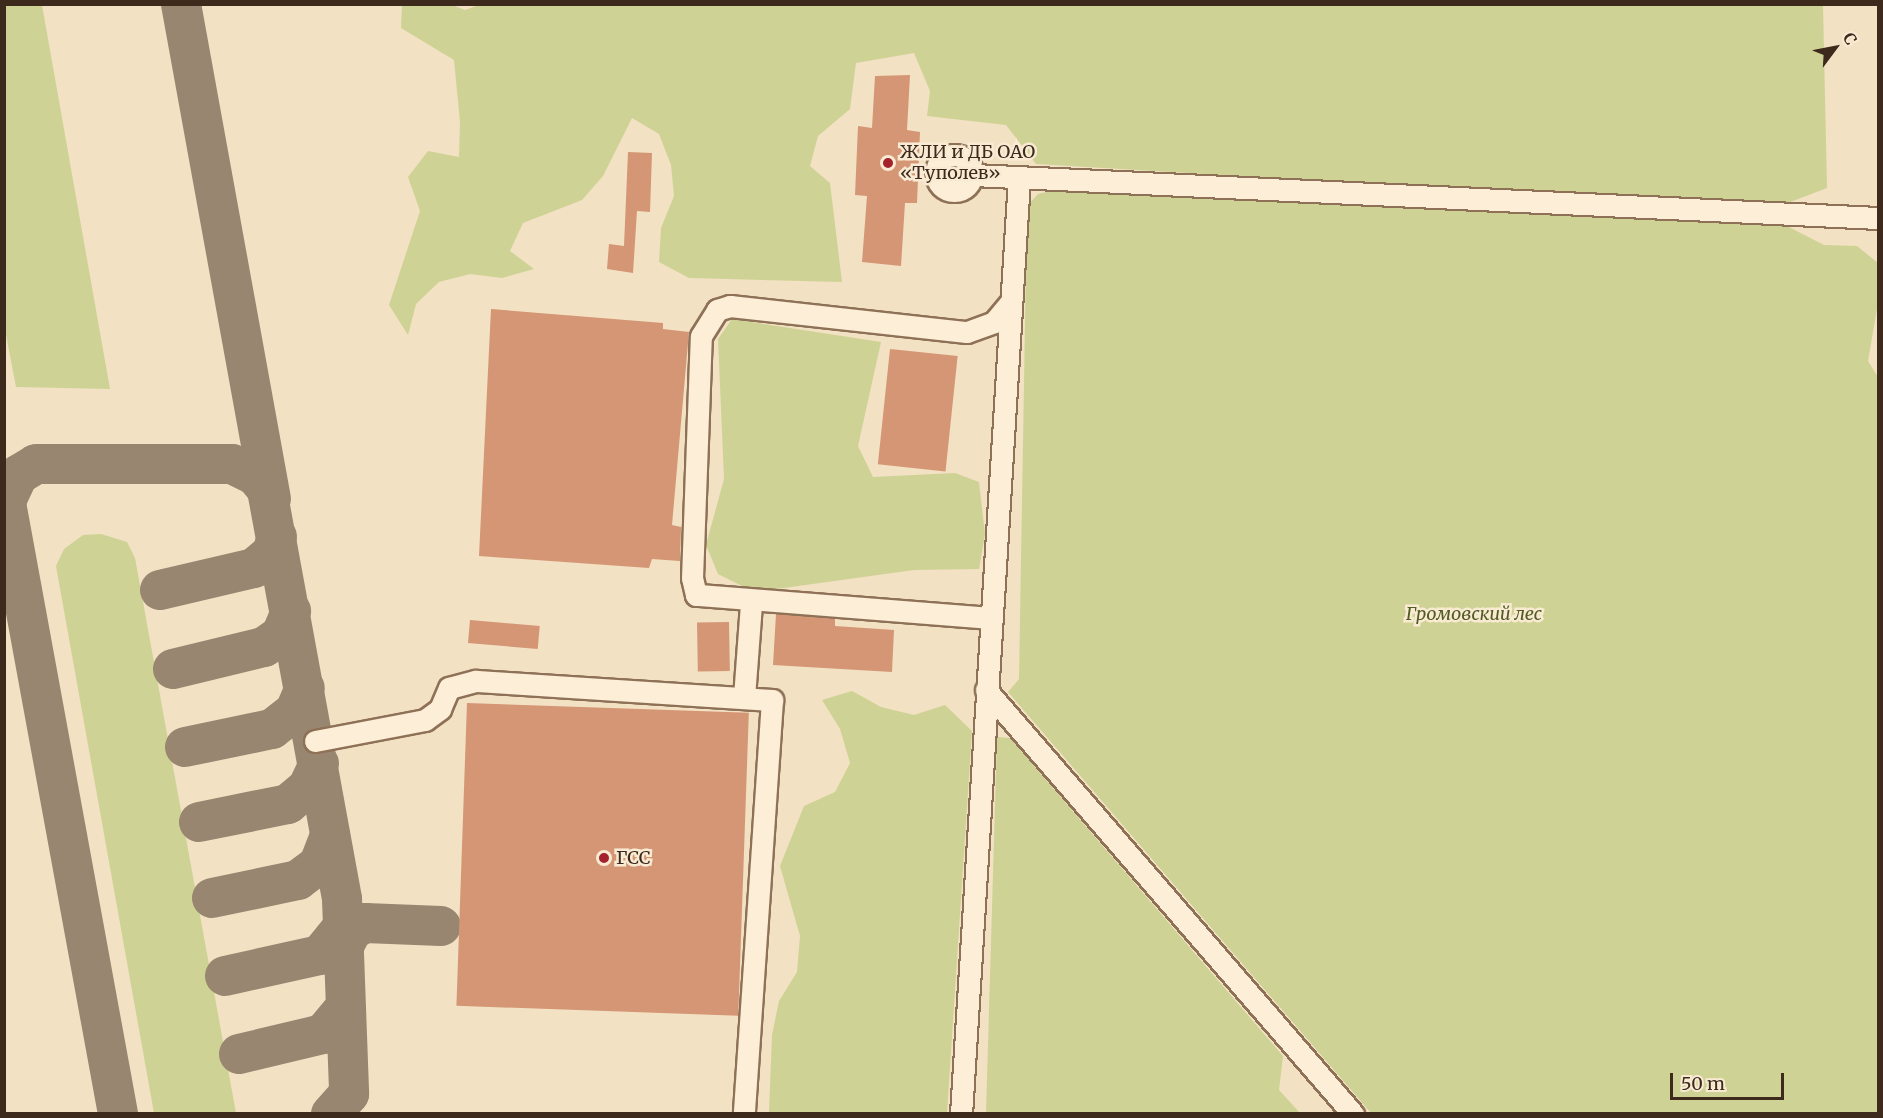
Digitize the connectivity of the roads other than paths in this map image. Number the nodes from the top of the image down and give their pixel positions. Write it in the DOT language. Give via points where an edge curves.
graph roads {
  1 [pos="973,175"];
  2 [pos="1018,178"];
  3 [pos="1878,218"];
  4 [pos="1010,303"];
  5 [pos="751,603"];
  6 [pos="991,618"];
  7 [pos="986,690"];
  8 [pos="744,697"];
  9 [pos="315,741"];
  10 [pos="744,1113"];
  11 [pos="962,1113"];
  12 [pos="1353,1113"];
  1 -- 2 [label="lane"];
  2 -- 3 [label="lane"];
  2 -- 4 [label="lane"];
  4 -- 5 [label="lane" via="994,322 967,332 730,306 711,317 701,336 693,588 701,598"];
  4 -- 6 [label="lane"];
  5 -- 6 [label="lane"];
  5 -- 8 [label="lane"];
  6 -- 7 [label="lane"];
  7 -- 11 [label="lane"];
  7 -- 12 [label="lane"];
  8 -- 9 [label="lane" via="460,683 425,720"];
  8 -- 10 [label="lane" via="772,700"];
}
